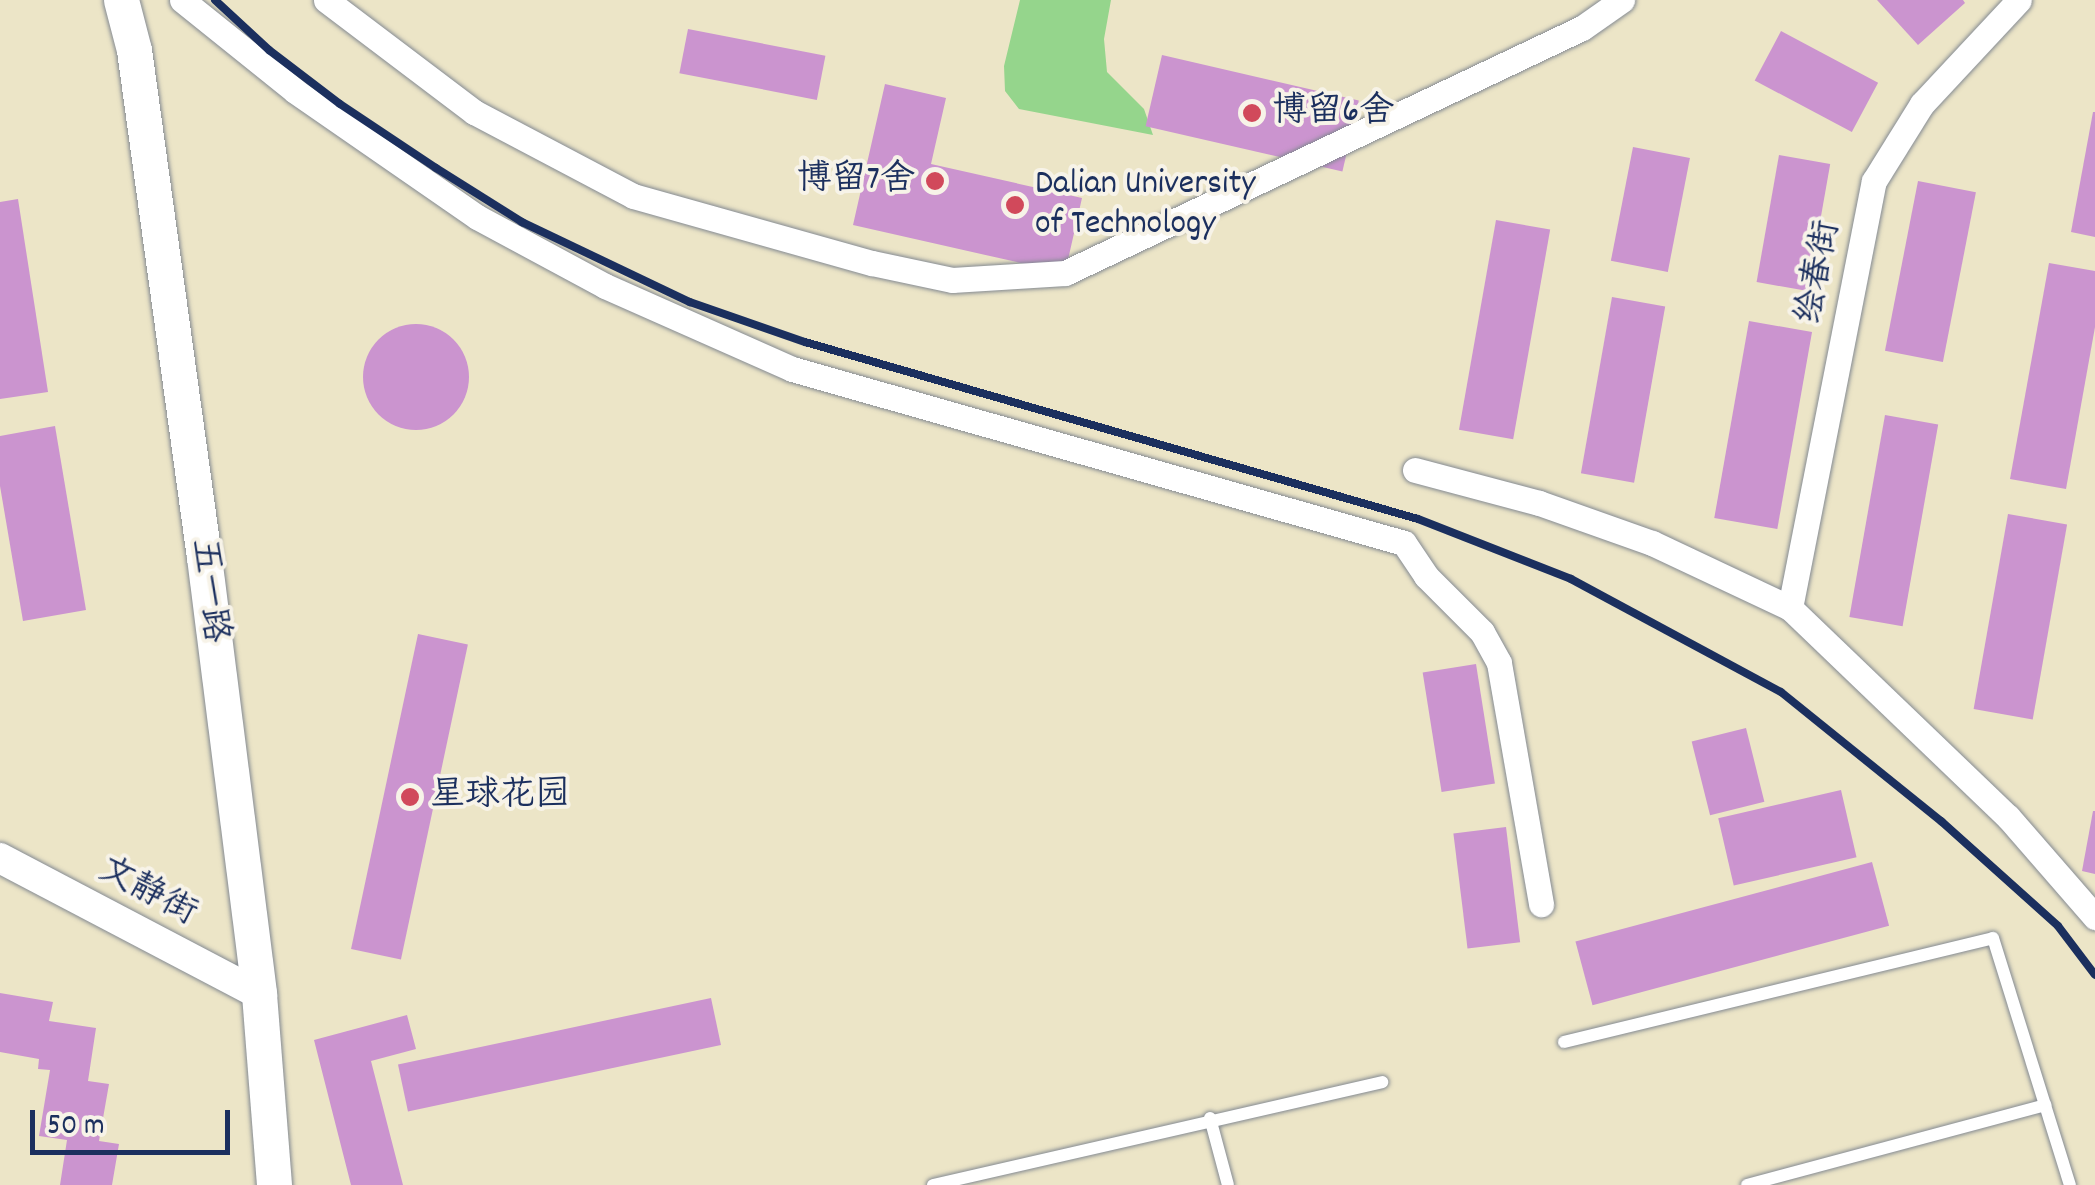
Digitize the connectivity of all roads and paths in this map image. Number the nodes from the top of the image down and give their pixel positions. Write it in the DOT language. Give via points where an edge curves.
graph roads {
  1 [pos="121,0"];
  2 [pos="182,0"];
  3 [pos="326,0"];
  4 [pos="1622,0"];
  5 [pos="2019,0"];
  6 [pos="1415,470"];
  7 [pos="1790,608"];
  8 [pos="0,858"];
  9 [pos="1540,904"];
  10 [pos="2095,916"];
  11 [pos="259,994"];
  12 [pos="1564,1042"];
  13 [pos="1382,1082"];
  14 [pos="2045,1105"];
  15 [pos="1210,1118"];
  16 [pos="274,1185"];
  17 [pos="933,1185"];
  18 [pos="1228,1185"];
  19 [pos="1747,1185"];
  20 [pos="2070,1185"];
  1 -- 11 [label="main road, 五一路" via="134,50"];
  2 -- 9 [label="street" via="294,91 477,218 622,294 792,369 1404,543 1426,576 1482,632 1499,664"];
  3 -- 4 [label="street" via="474,112 633,196 952,280 1066,273 1582,28"];
  5 -- 7 [label="street, 绘春街" via="1922,104 1874,182"];
  6 -- 7 [label="street" via="1652,543"];
  7 -- 10 [label="street" via="2008,817"];
  8 -- 11 [label="street, 文静街"];
  11 -- 16 [label="main road, 五一路"];
  12 -- 14 [label="lane" via="1993,938"];
  13 -- 15 [label="lane"];
  14 -- 19 [label="lane"];
  14 -- 20 [label="lane"];
  15 -- 17 [label="lane"];
  15 -- 18 [label="lane"];
}
